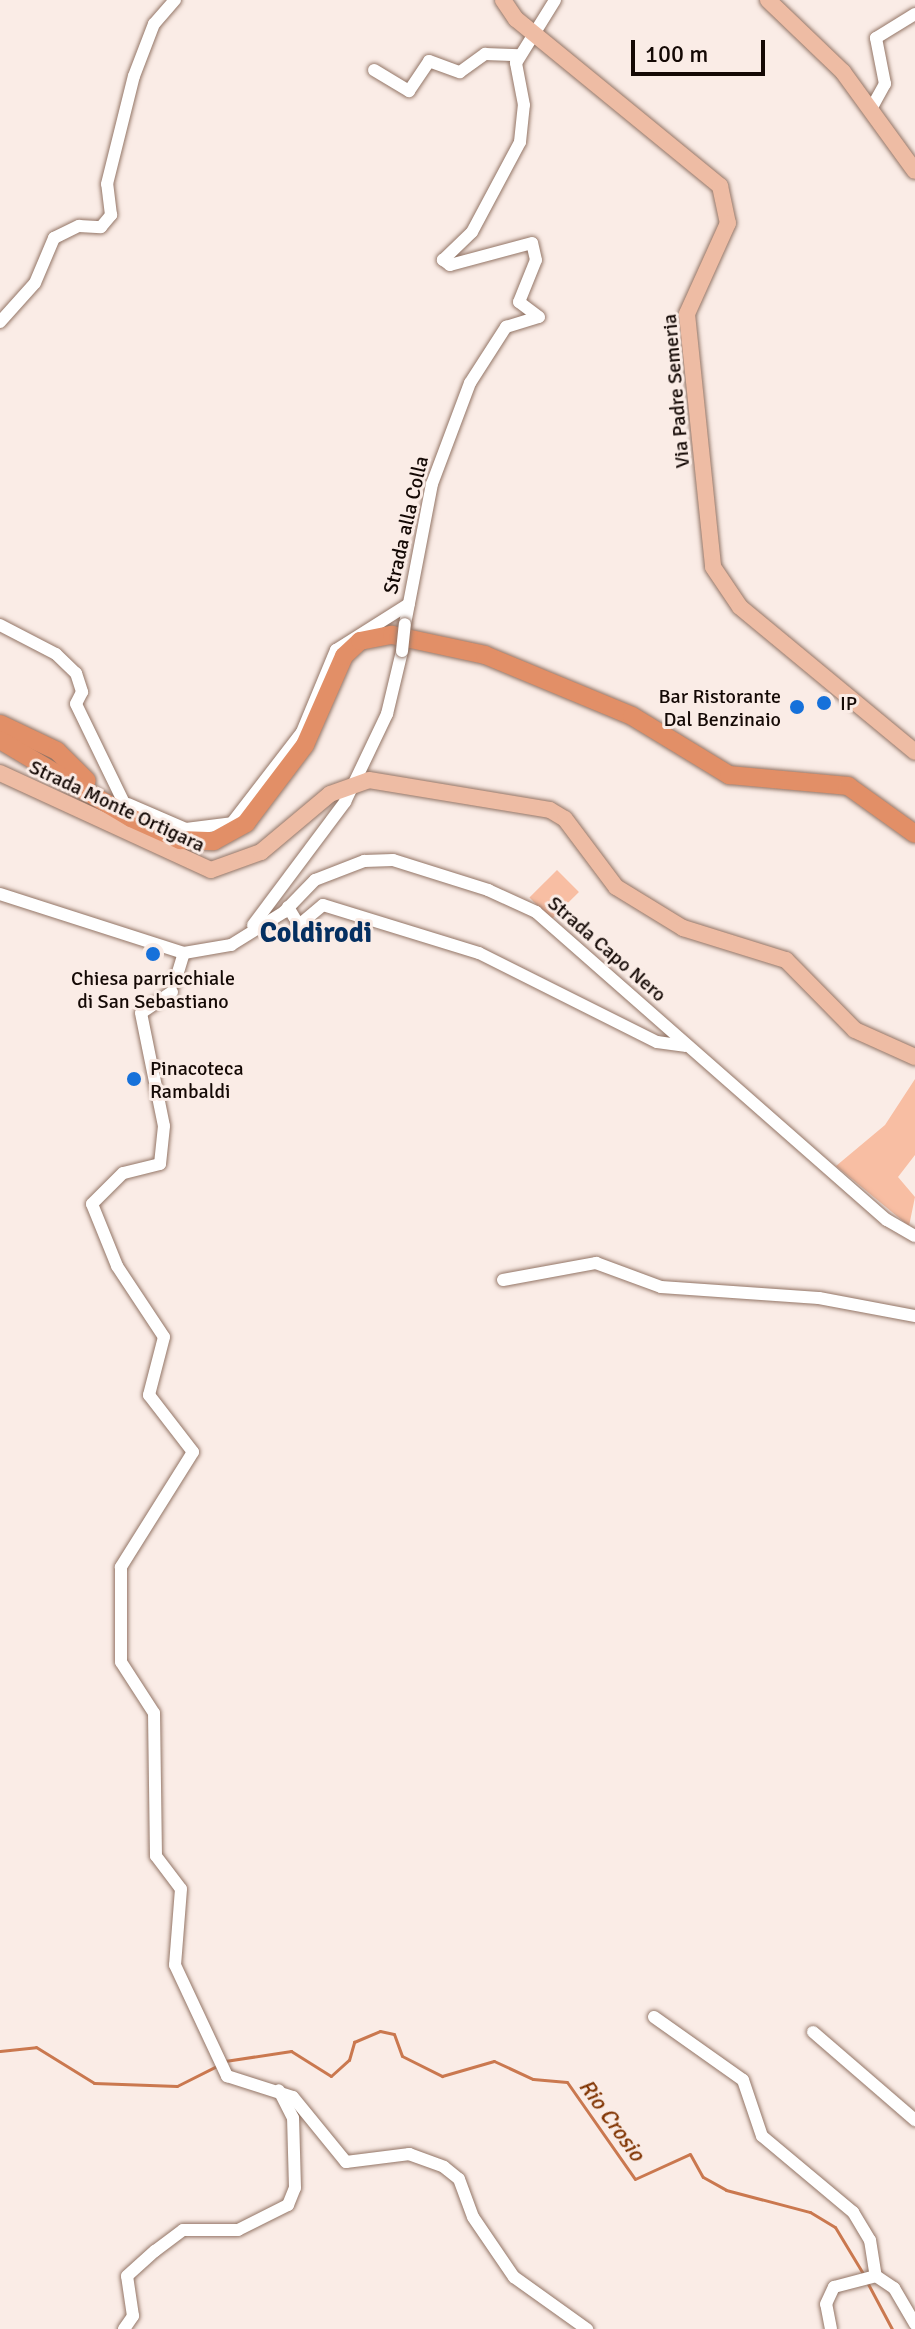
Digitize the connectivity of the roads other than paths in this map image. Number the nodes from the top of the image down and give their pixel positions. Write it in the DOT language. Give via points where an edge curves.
graph roads {
  1 [pos="175,0"];
  2 [pos="503,0"];
  3 [pos="555,0"];
  4 [pos="768,0"];
  5 [pos="915,14"];
  6 [pos="533,33"];
  7 [pos="519,55"];
  8 [pos="374,70"];
  9 [pos="871,109"];
  10 [pos="915,171"];
  11 [pos="0,322"];
  12 [pos="409,604"];
  13 [pos="0,625"];
  14 [pos="0,724"];
  15 [pos="0,740"];
  16 [pos="915,752"];
  17 [pos="0,773"];
  18 [pos="354,783"];
  19 [pos="101,799"];
  20 [pos="915,834"];
  21 [pos="0,894"];
  22 [pos="288,907"];
  23 [pos="250,929"];
  24 [pos="184,953"];
  25 [pos="685,1046"];
  26 [pos="915,1057"];
  27 [pos="915,1236"];
  28 [pos="503,1280"];
  29 [pos="915,1316"];
  30 [pos="654,2017"];
  31 [pos="813,2032"];
  32 [pos="279,2090"];
  33 [pos="915,2120"];
  34 [pos="876,2276"];
  35 [pos="915,2324"];
  36 [pos="124,2329"];
  37 [pos="587,2329"];
  38 [pos="831,2329"];
  1 -- 11 [label="street" via="154,24 134,76 107,184 107,222 54,238 35,283"];
  2 -- 6 [label="main road, Via Padre Semeria"];
  3 -- 6 [label="street"];
  4 -- 9 [label="main road"];
  5 -- 9 [label="street" via="876,38 885,84"];
  6 -- 7 [label="street"];
  6 -- 16 [label="main road, Via Padre Semeria" via="703,166 728,203 723,237 687,314 713,567 722,588"];
  7 -- 8 [label="street" via="485,54 457,73 429,61 409,91"];
  7 -- 12 [label="street, Strada alla Colla" via="520,142 472,232 443,260 450,265 532,243 536,260 519,302 539,317 530,326 506,327 470,383 432,484"];
  9 -- 10 [label="main road"];
  12 -- 13 [label="street" via="336,650 302,732 232,823 186,829 128,808 76,704 82,692 76,673 56,654"];
  12 -- 18 [label="street, Strada alla Colla, bridge" via="387,714"];
  14 -- 19 [label="highway" via="65,758"];
  15 -- 19 [label="highway"];
  17 -- 18 [label="main road, Strada Monte Ortigara" via="200,869 226,869"];
  18 -- 23 [label="street, Strada alla Colla" via="320,842"];
  18 -- 26 [label="main road" via="390,780 550,810 565,819 616,887 683,928 786,960 855,1030"];
  19 -- 20 [label="highway" via="180,840 214,841 236,831 305,745 344,656 360,641 392,635 498,660 632,716 729,775 848,786"];
  21 -- 24 [label="street"];
  22 -- 23 [label="street, Strada Capo Nero"];
  22 -- 25 [label="street" via="299,925 323,905 479,953 657,1042"];
  22 -- 25 [label="street, Strada Capo Nero" via="315,880 364,861 393,860 488,890 536,912"];
  23 -- 24 [label="street, Strada Capo Nero" via="231,945"];
  24 -- 32 [label="street" via="174,987 141,1015 164,1126 160,1164 123,1173 92,1204 117,1266 164,1337 149,1395 185,1433 194,1460 121,1567 120,1654 154,1713 156,1856 181,1889 175,1965 193,1995 216,2062 227,2076"];
  25 -- 27 [label="street, Strada Capo Nero"];
  28 -- 29 [label="street" via="596,1263 661,1287 819,1298"];
  30 -- 34 [label="street" via="743,2080 762,2136 853,2212 870,2240"];
  31 -- 33 [label="street"];
  32 -- 36 [label="street" via="293,2118 295,2188 288,2205 238,2230 183,2230 155,2251 127,2276 133,2316"];
  32 -- 37 [label="street" via="319,2123 346,2162 409,2154 444,2167 459,2179 473,2217 514,2277"];
  34 -- 35 [label="street" via="894,2288"];
  34 -- 38 [label="street" via="839,2284 826,2304"];
}
